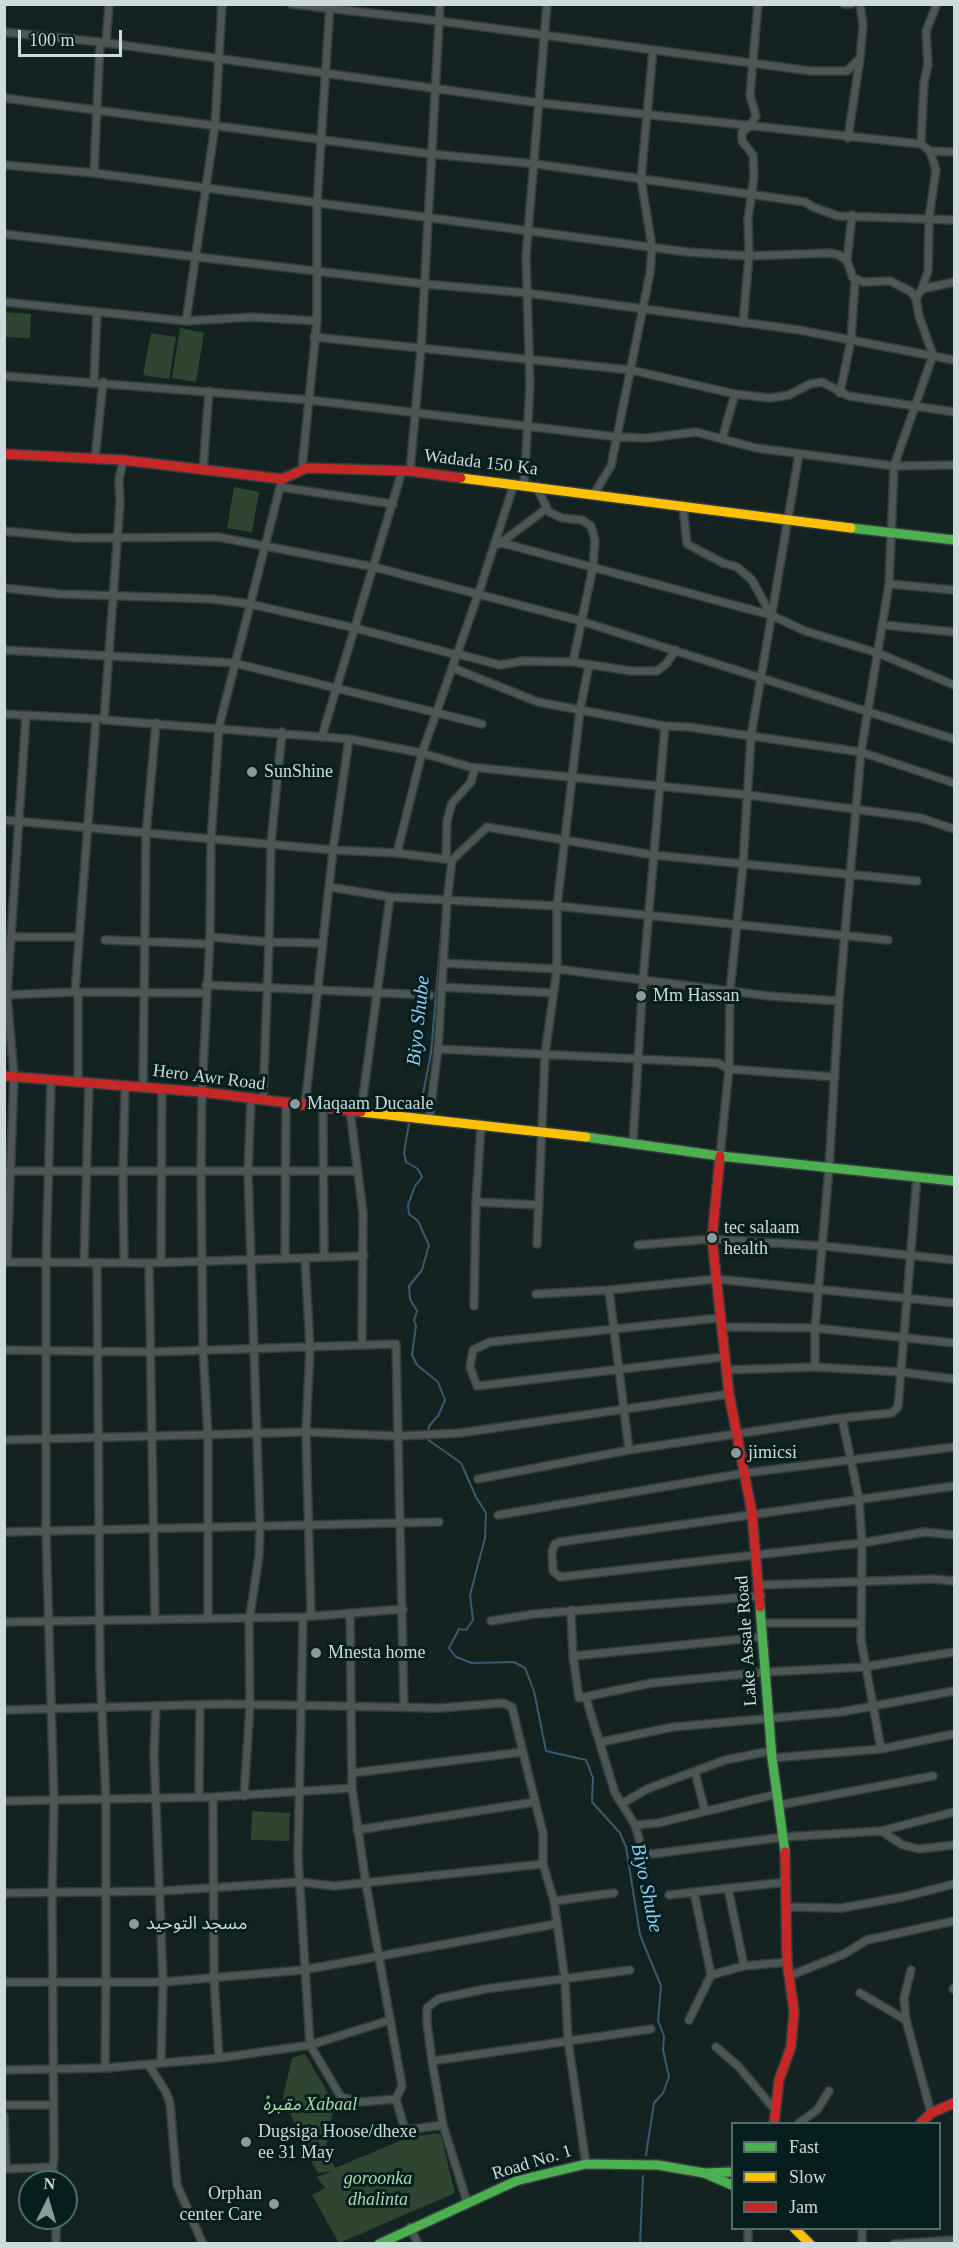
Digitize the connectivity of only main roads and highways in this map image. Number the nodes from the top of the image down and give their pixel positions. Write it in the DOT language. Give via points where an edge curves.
graph roads {
  1 [pos="4,454"];
  2 [pos="954,540"];
  3 [pos="9,1076"];
  4 [pos="720,1156"];
  5 [pos="954,1181"];
  6 [pos="954,2103"];
  7 [pos="774,2122"];
  8 [pos="922,2122"];
  9 [pos="731,2172"];
  10 [pos="704,2173"];
  11 [pos="731,2185"];
  12 [pos="795,2230"];
  13 [pos="379,2244"];
  14 [pos="810,2244"];
  1 -- 2 [label="main road, Wadada 150 Ka" via="123,460 281,483 302,468 406,471"];
  3 -- 4 [label="main road, Hero Awr Road" via="202,1092 633,1142"];
  4 -- 5 [label="main road, Hero Awr Road"];
  4 -- 7 [label="main road, Lake Assale Road" via="712,1239 729,1394 757,1554 772,1755 787,1882 787,1962 794,2011 791,2047 779,2080"];
  6 -- 8 [label="main road" via="931,2113"];
  9 -- 10 [label="main road"];
  10 -- 11 [label="main road"];
  10 -- 13 [label="main road, Road No. 1" via="634,2164 586,2164 516,2181"];
  12 -- 14 [label="main road"];
}
